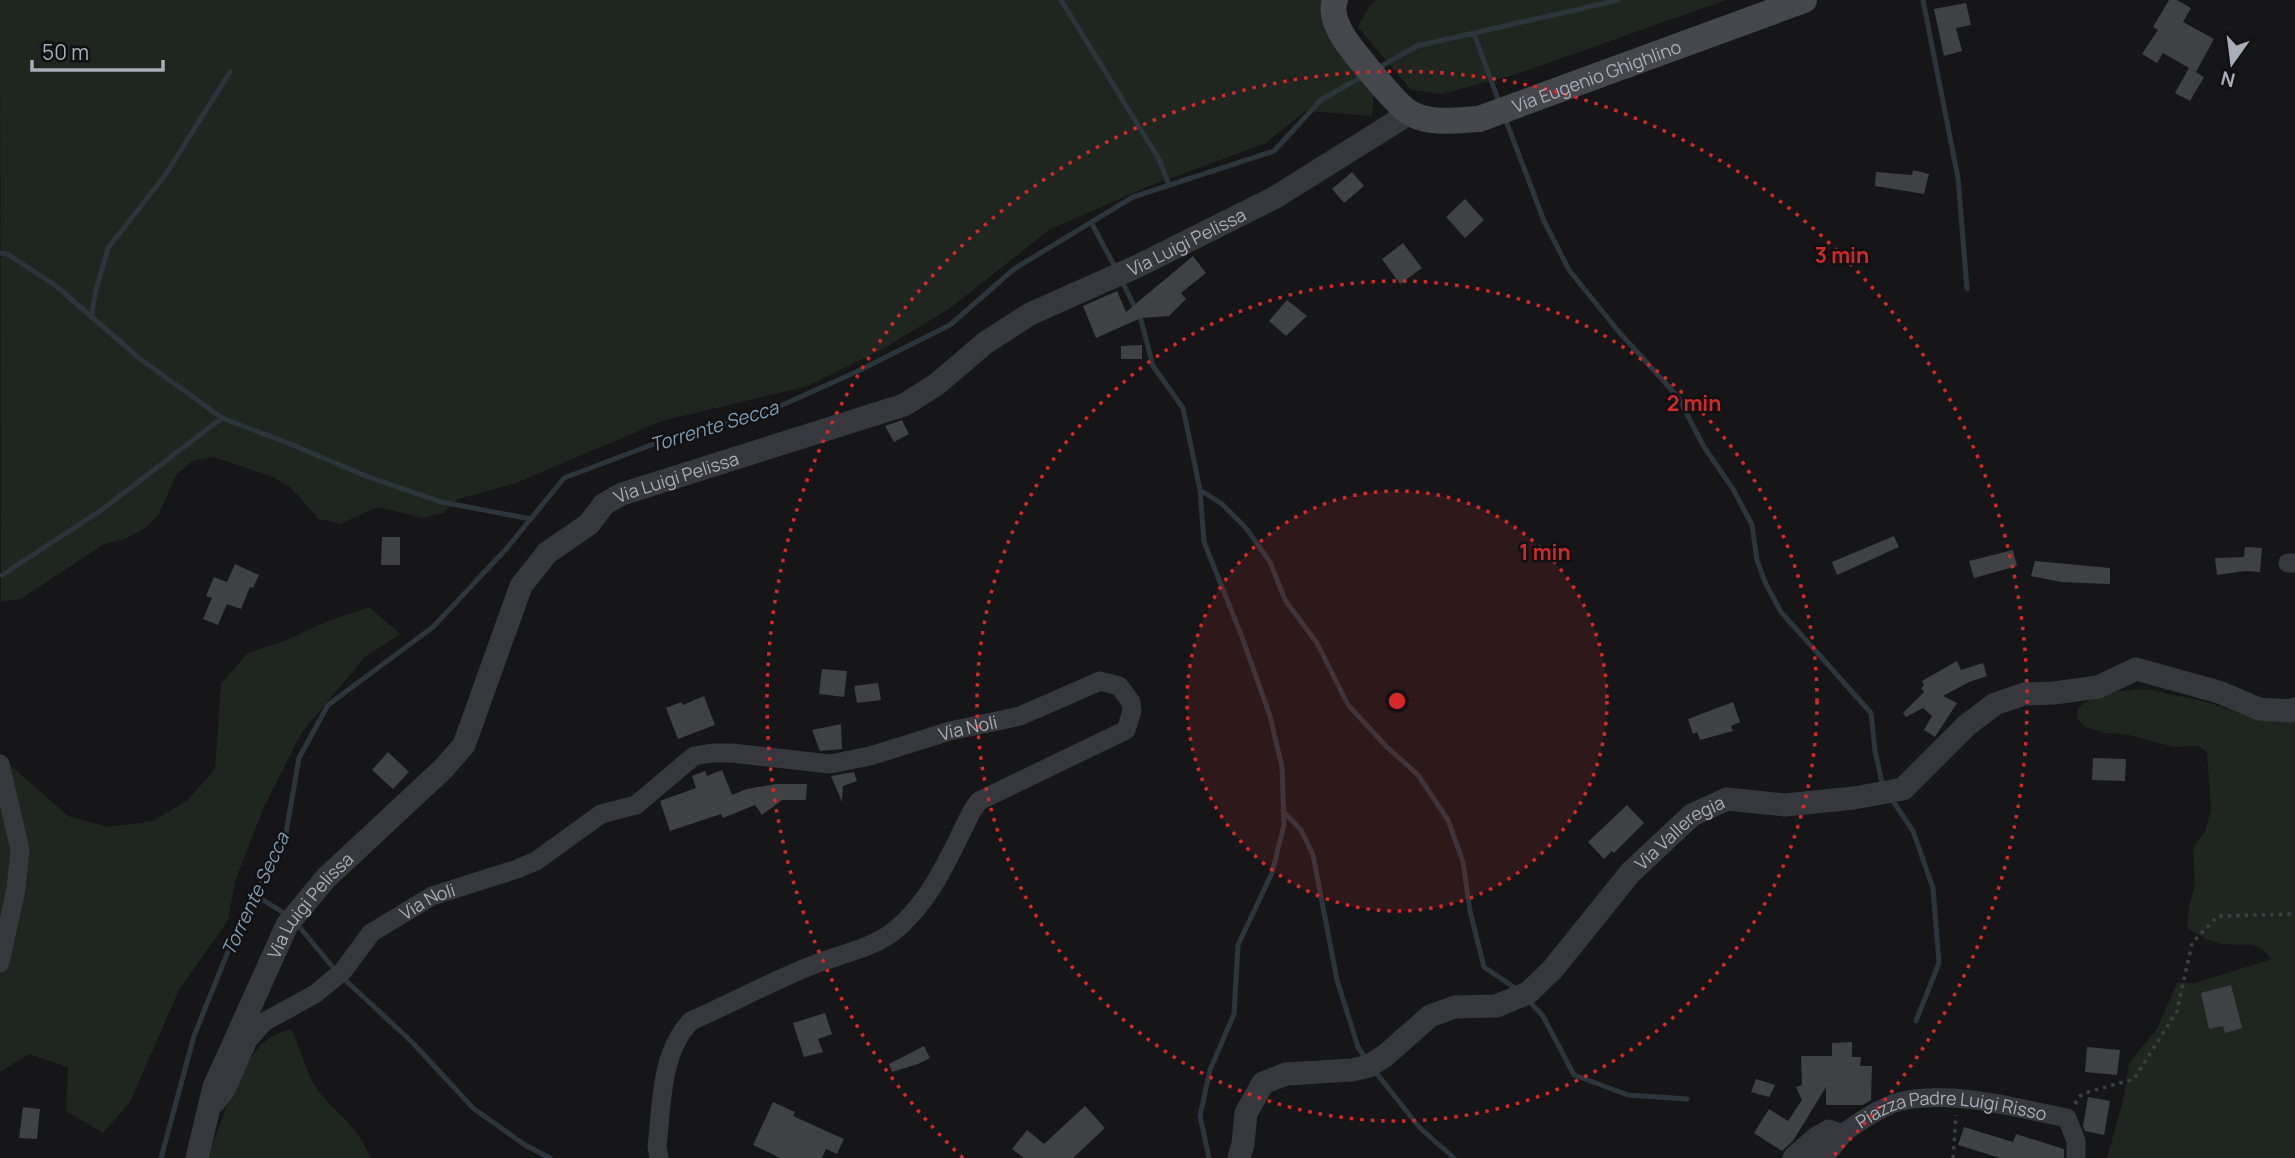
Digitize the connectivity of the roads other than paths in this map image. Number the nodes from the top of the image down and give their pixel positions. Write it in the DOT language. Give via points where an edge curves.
graph roads {
  1 [pos="1335,0"];
  2 [pos="1804,0"];
  3 [pos="1400,105"];
  4 [pos="2295,709"];
  5 [pos="0,764"];
  6 [pos="0,963"];
  7 [pos="208,1105"];
  8 [pos="1840,1135"];
  9 [pos="197,1158"];
  10 [pos="659,1158"];
  11 [pos="1239,1158"];
  12 [pos="1794,1158"];
  13 [pos="1821,1158"];
  14 [pos="2076,1158"];
  1 -- 3 [label="main road" via="1332,8 1340,33"];
  2 -- 3 [label="main road, Via Eugenio Ghighlino" via="1479,119 1436,121"];
  3 -- 7 [label="street, Via Luigi Pelissa" via="1274,198 1030,314 904,405 622,494 604,504 589,524 547,553 521,586 464,746 326,878 287,925"];
  4 -- 11 [label="street, Via Valleregia" via="2259,709 2219,692 2136,669 2098,687 2024,694 1995,704 1903,789 1785,805 1727,799 1692,815 1631,872 1528,993 1496,1006 1455,1007 1430,1016 1369,1066 1286,1074 1263,1083 1246,1113"];
  5 -- 6 [label="street" via="20,850"];
  7 -- 9 [label="street, Via Luigi Pelissa"];
  7 -- 10 [label="street, Via Noli" via="226,1090 248,1040 264,1022 315,994 344,971 371,933 432,896 536,861 601,814 636,805 694,756 732,753 830,764 1020,716 1100,681 1119,686 1132,711 1126,730 979,801 936,883 893,932 691,1021 678,1034 665,1077"];
  8 -- 12 [label="street" via="1829,1131"];
  8 -- 13 [label="street"];
  8 -- 14 [label="street, Piazza Padre Luigi Risso" via="1905,1100 1958,1098 2067,1118 2076,1141"];
}
